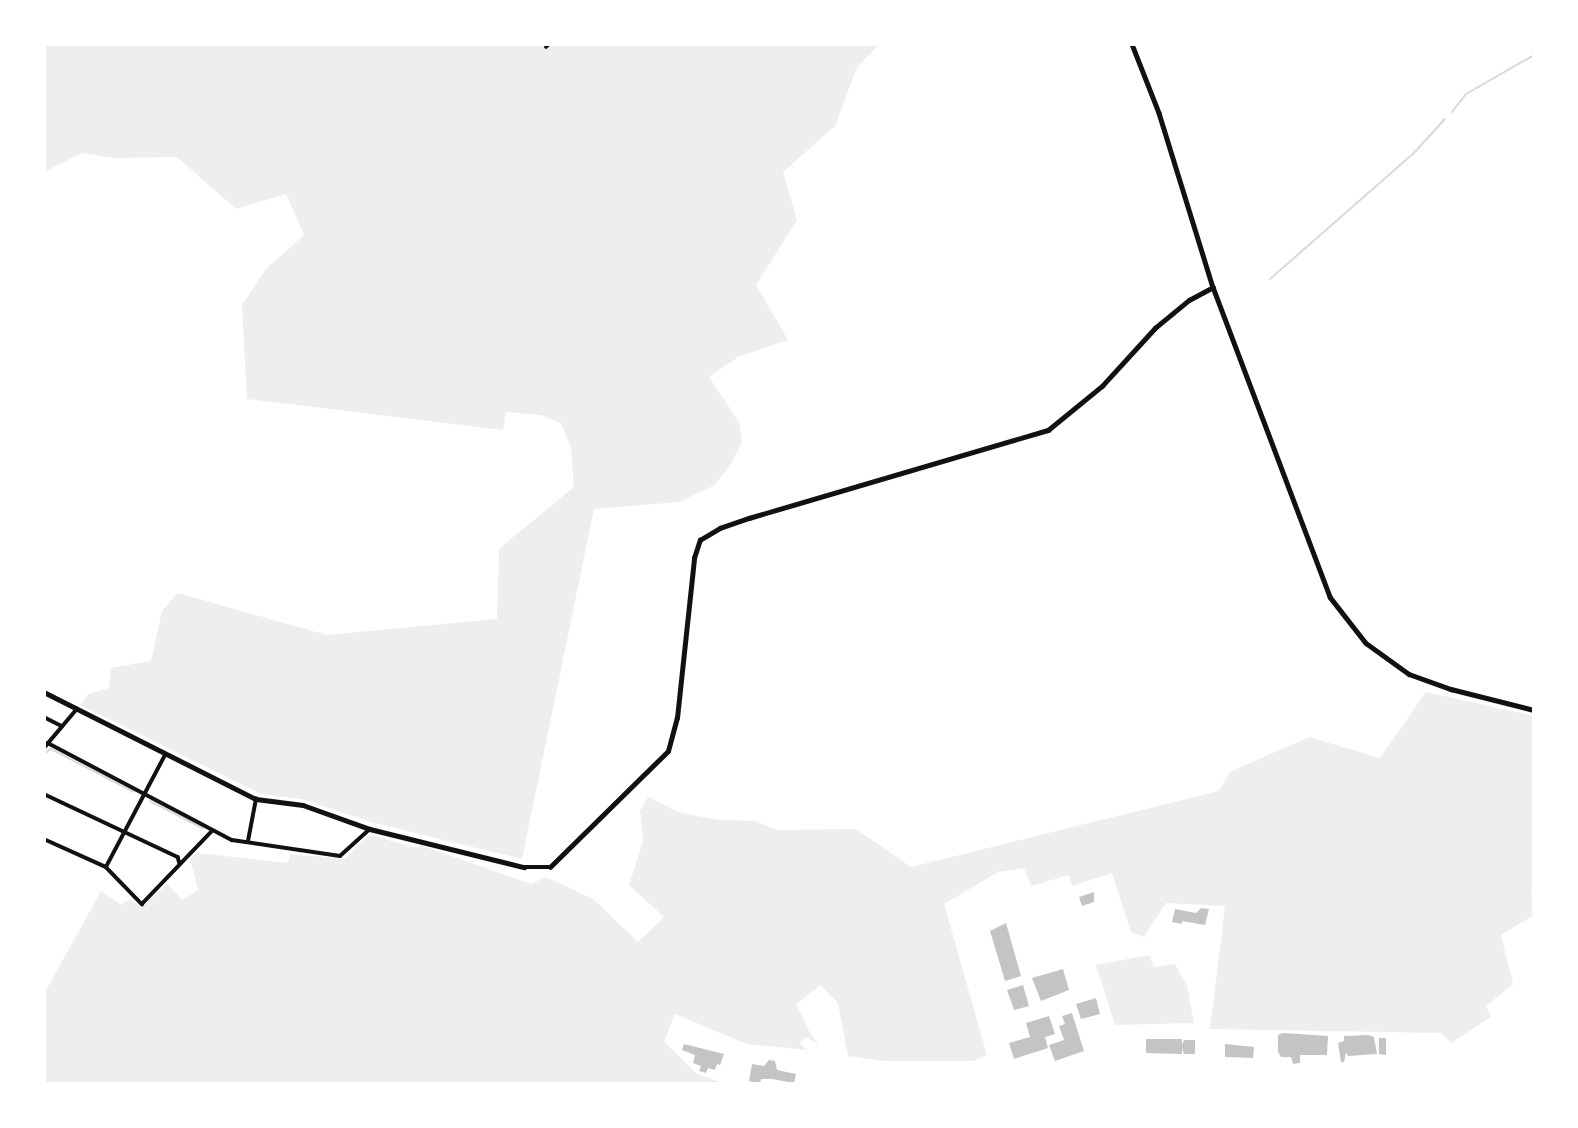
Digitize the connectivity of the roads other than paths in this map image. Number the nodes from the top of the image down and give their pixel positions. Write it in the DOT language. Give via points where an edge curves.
graph roads {
  1 [pos="1132,44"];
  2 [pos="1213,287"];
  3 [pos="44,692"];
  4 [pos="77,709"];
  5 [pos="1534,710"];
  6 [pos="44,717"];
  7 [pos="62,726"];
  8 [pos="48,743"];
  9 [pos="44,748"];
  10 [pos="165,755"];
  11 [pos="144,793"];
  12 [pos="44,794"];
  13 [pos="256,799"];
  14 [pos="370,829"];
  15 [pos="125,830"];
  16 [pos="212,831"];
  17 [pos="44,839"];
  18 [pos="248,841"];
  19 [pos="181,865"];
  20 [pos="106,867"];
  1 -- 2 [label="street" via="1159,113"];
  2 -- 5 [label="street" via="1321,578 1346,621 1380,655 1409,674 1451,690"];
  2 -- 14 [label="street" via="1155,328 1102,386 1048,430 750,518 700,540 694,558 677,718 668,751 550,867 535,869"];
  3 -- 4 [label="street"];
  4 -- 7 [label="street"];
  4 -- 10 [label="street"];
  6 -- 7 [label="street"];
  7 -- 8 [label="street"];
  8 -- 9 [label="street"];
  8 -- 11 [label="street"];
  10 -- 11 [label="street"];
  10 -- 13 [label="street"];
  11 -- 15 [label="street"];
  11 -- 16 [label="street"];
  12 -- 15 [label="street"];
  13 -- 14 [label="street" via="303,806"];
  13 -- 18 [label="street"];
  14 -- 18 [label="street" via="340,856"];
  15 -- 19 [label="street" via="178,857"];
  15 -- 20 [label="street"];
  16 -- 18 [label="street"];
  16 -- 19 [label="street"];
  17 -- 20 [label="street"];
  19 -- 20 [label="street" via="142,904"];
}
